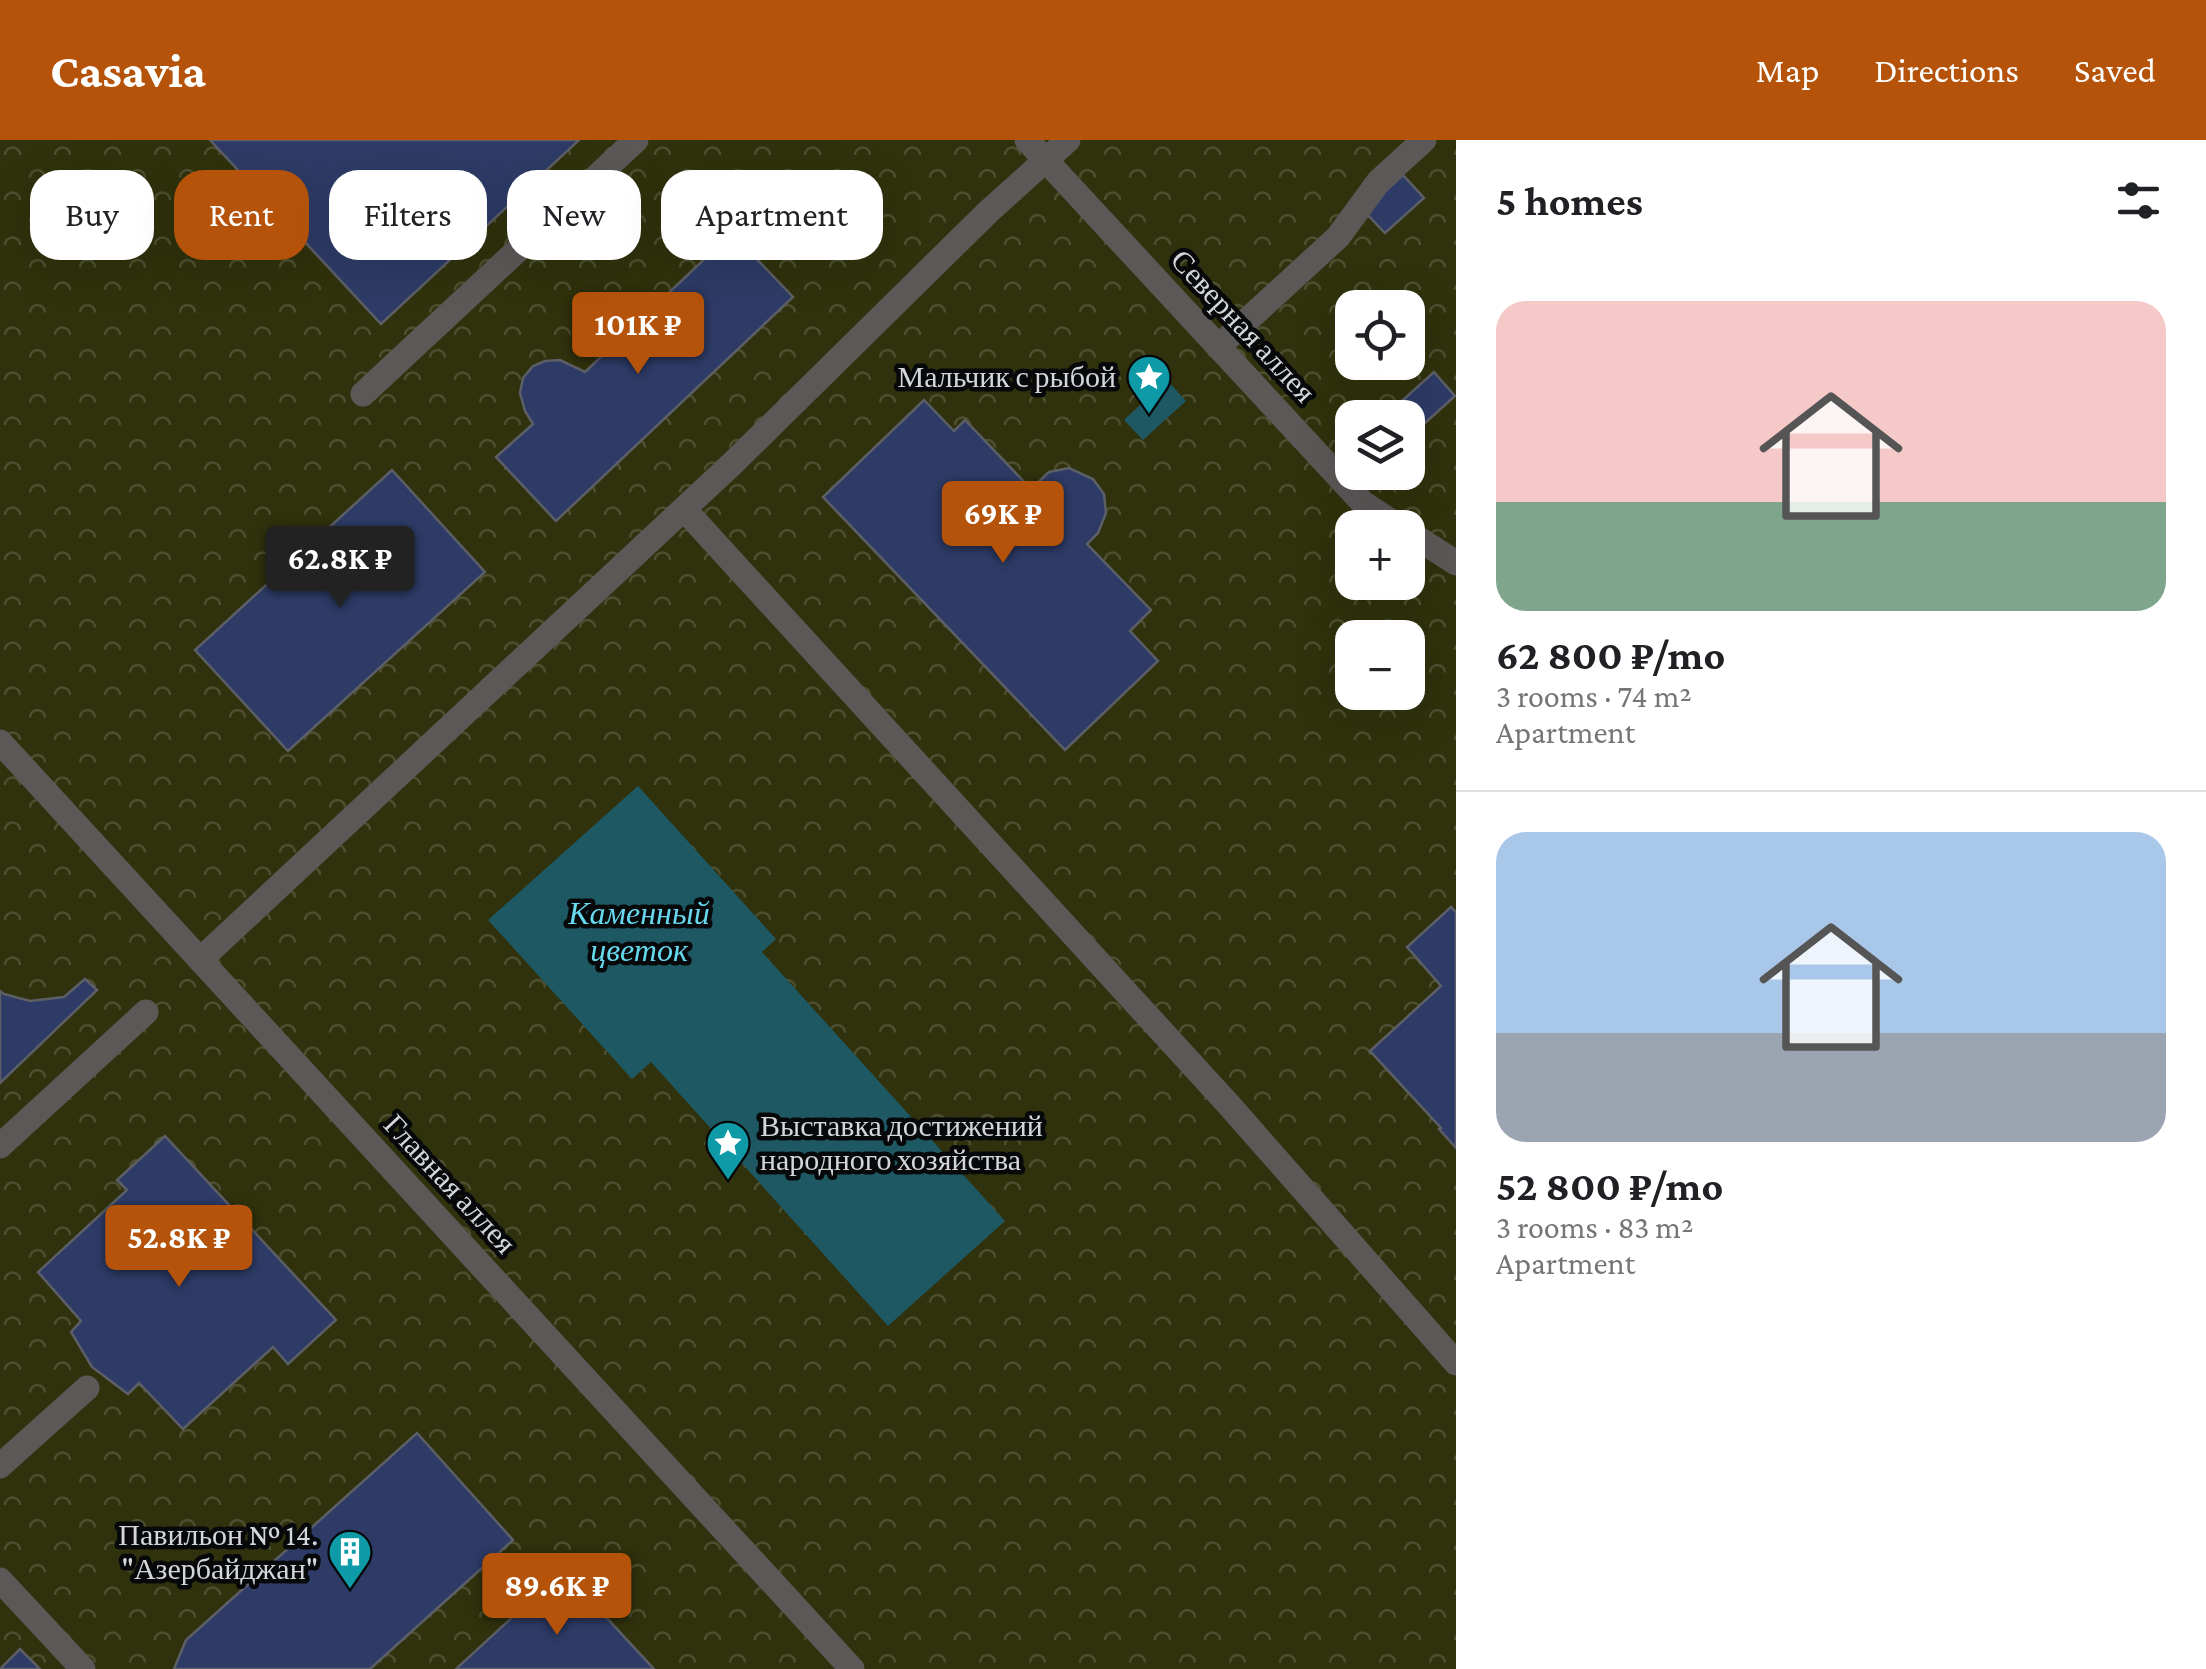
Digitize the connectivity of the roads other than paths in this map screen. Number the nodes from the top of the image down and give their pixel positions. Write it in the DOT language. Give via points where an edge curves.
graph roads {
  1 [pos="636,140"];
  2 [pos="1027,140"];
  3 [pos="1068,140"];
  4 [pos="1424,140"];
  5 [pos="1046,160"];
  6 [pos="1218,347"];
  7 [pos="363,394"];
  8 [pos="684,509"];
  9 [pos="1373,510"];
  10 [pos="1425,543"];
  11 [pos="1456,563"];
  12 [pos="0,742"];
  13 [pos="200,960"];
  14 [pos="146,1012"];
  15 [pos="0,1146"];
  16 [pos="1456,1362"];
  17 [pos="86,1388"];
  18 [pos="0,1466"];
  19 [pos="0,1580"];
  20 [pos="83,1669"];
  21 [pos="852,1669"];
  1 -- 7 [label="lane"];
  2 -- 5 [label="lane, Северная аллея"];
  3 -- 5 [label="lane"];
  4 -- 6 [label="lane" via="1378,182 1338,237"];
  5 -- 6 [label="lane, Северная аллея"];
  5 -- 8 [label="lane"];
  6 -- 9 [label="lane, Северная аллея"];
  8 -- 13 [label="lane"];
  8 -- 16 [label="lane"];
  10 -- 11 [label="lane"];
  12 -- 13 [label="lane, Главная аллея"];
  13 -- 21 [label="lane, Главная аллея"];
  14 -- 15 [label="lane"];
  17 -- 18 [label="lane"];
  19 -- 20 [label="lane"];
}
